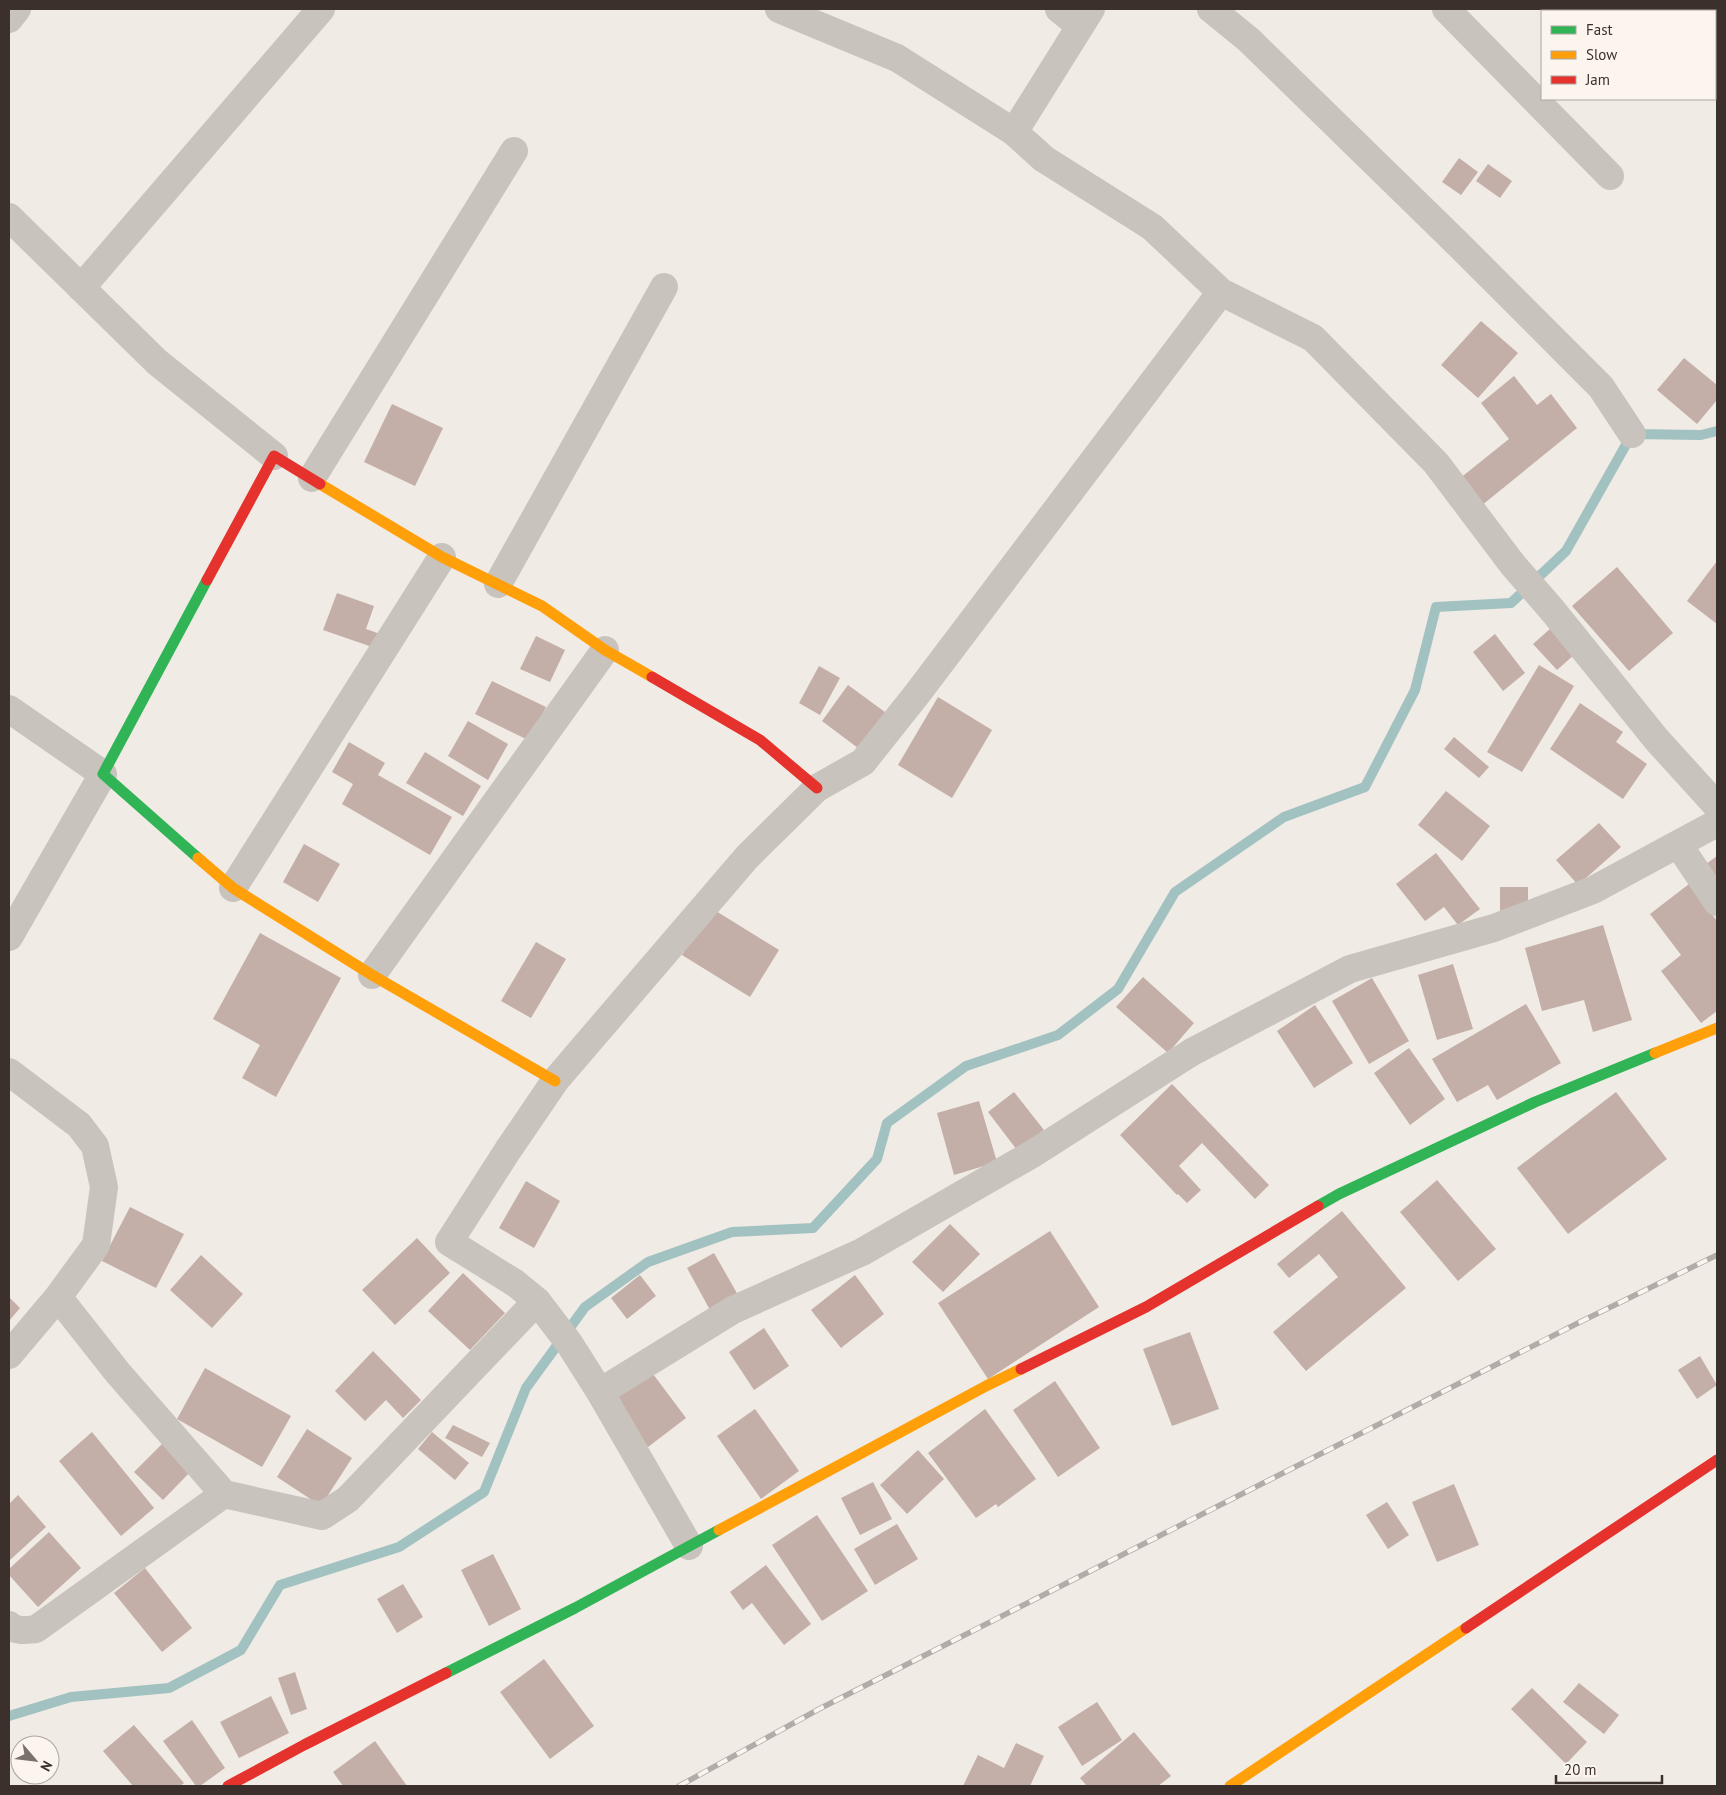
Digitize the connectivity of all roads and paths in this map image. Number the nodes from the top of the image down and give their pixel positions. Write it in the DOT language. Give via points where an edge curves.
graph roads {
  1 [pos="17,9"];
  2 [pos="321,9"];
  3 [pos="779,9"];
  4 [pos="1058,9"];
  5 [pos="1211,9"];
  6 [pos="1446,9"];
  7 [pos="1086,17"];
  8 [pos="9,19"];
  9 [pos="1014,132"];
  10 [pos="514,151"];
  11 [pos="1610,176"];
  12 [pos="9,217"];
  13 [pos="81,288"];
  14 [pos="664,288"];
  15 [pos="1222,292"];
  16 [pos="1632,434"];
  17 [pos="274,456"];
  18 [pos="312,478"];
  19 [pos="442,557"];
  20 [pos="498,584"];
  21 [pos="605,650"];
  22 [pos="9,709"];
  23 [pos="103,774"];
  24 [pos="817,788"];
  25 [pos="1717,806"];
  26 [pos="1717,823"];
  27 [pos="1678,844"];
  28 [pos="233,888"];
  29 [pos="1717,902"];
  30 [pos="9,937"];
  31 [pos="372,975"];
  32 [pos="1717,1028"];
  33 [pos="9,1072"];
  34 [pos="555,1080"];
  35 [pos="58,1297"];
  36 [pos="543,1307"];
  37 [pos="9,1355"];
  38 [pos="600,1392"];
  39 [pos="1717,1460"];
  40 [pos="224,1494"];
  41 [pos="689,1546"];
  42 [pos="9,1625"];
  43 [pos="228,1786"];
  44 [pos="1230,1786"];
  1 -- 8 [label="street"];
  2 -- 13 [label="street"];
  3 -- 9 [label="street" via="897,58"];
  4 -- 7 [label="street"];
  5 -- 16 [label="street" via="1249,40 1601,387"];
  6 -- 11 [label="street"];
  7 -- 9 [label="street"];
  9 -- 15 [label="street" via="1044,158 1152,227"];
  10 -- 18 [label="street"];
  12 -- 13 [label="street"];
  13 -- 17 [label="street" via="157,362"];
  14 -- 20 [label="street"];
  15 -- 24 [label="street" via="863,762"];
  15 -- 25 [label="street" via="1313,338 1436,463 1513,565 1657,740"];
  17 -- 18 [label="main road"];
  17 -- 23 [label="main road"];
  18 -- 19 [label="main road"];
  19 -- 20 [label="main road"];
  19 -- 28 [label="street"];
  20 -- 21 [label="main road" via="542,606"];
  21 -- 24 [label="main road" via="760,740"];
  21 -- 31 [label="street"];
  22 -- 23 [label="street"];
  23 -- 28 [label="main road"];
  23 -- 30 [label="street"];
  24 -- 34 [label="street" via="747,858"];
  26 -- 27 [label="street"];
  27 -- 29 [label="street"];
  27 -- 38 [label="street" via="1584,894 1494,928 1350,969 1192,1052 1034,1153 862,1252 733,1310"];
  28 -- 31 [label="main road"];
  31 -- 34 [label="main road"];
  32 -- 41 [label="main road" via="1535,1102 1339,1194 1146,1307 986,1386"];
  33 -- 35 [label="street" via="79,1125 95,1146 104,1187 96,1245"];
  34 -- 36 [label="street" via="450,1242 515,1283"];
  35 -- 37 [label="street"];
  35 -- 40 [label="street"];
  36 -- 38 [label="street"];
  36 -- 40 [label="street" via="348,1499 322,1516"];
  38 -- 41 [label="street"];
  39 -- 44 [label="main road"];
  40 -- 42 [label="street" via="36,1629 23,1631"];
  41 -- 43 [label="main road" via="566,1613"];
}
